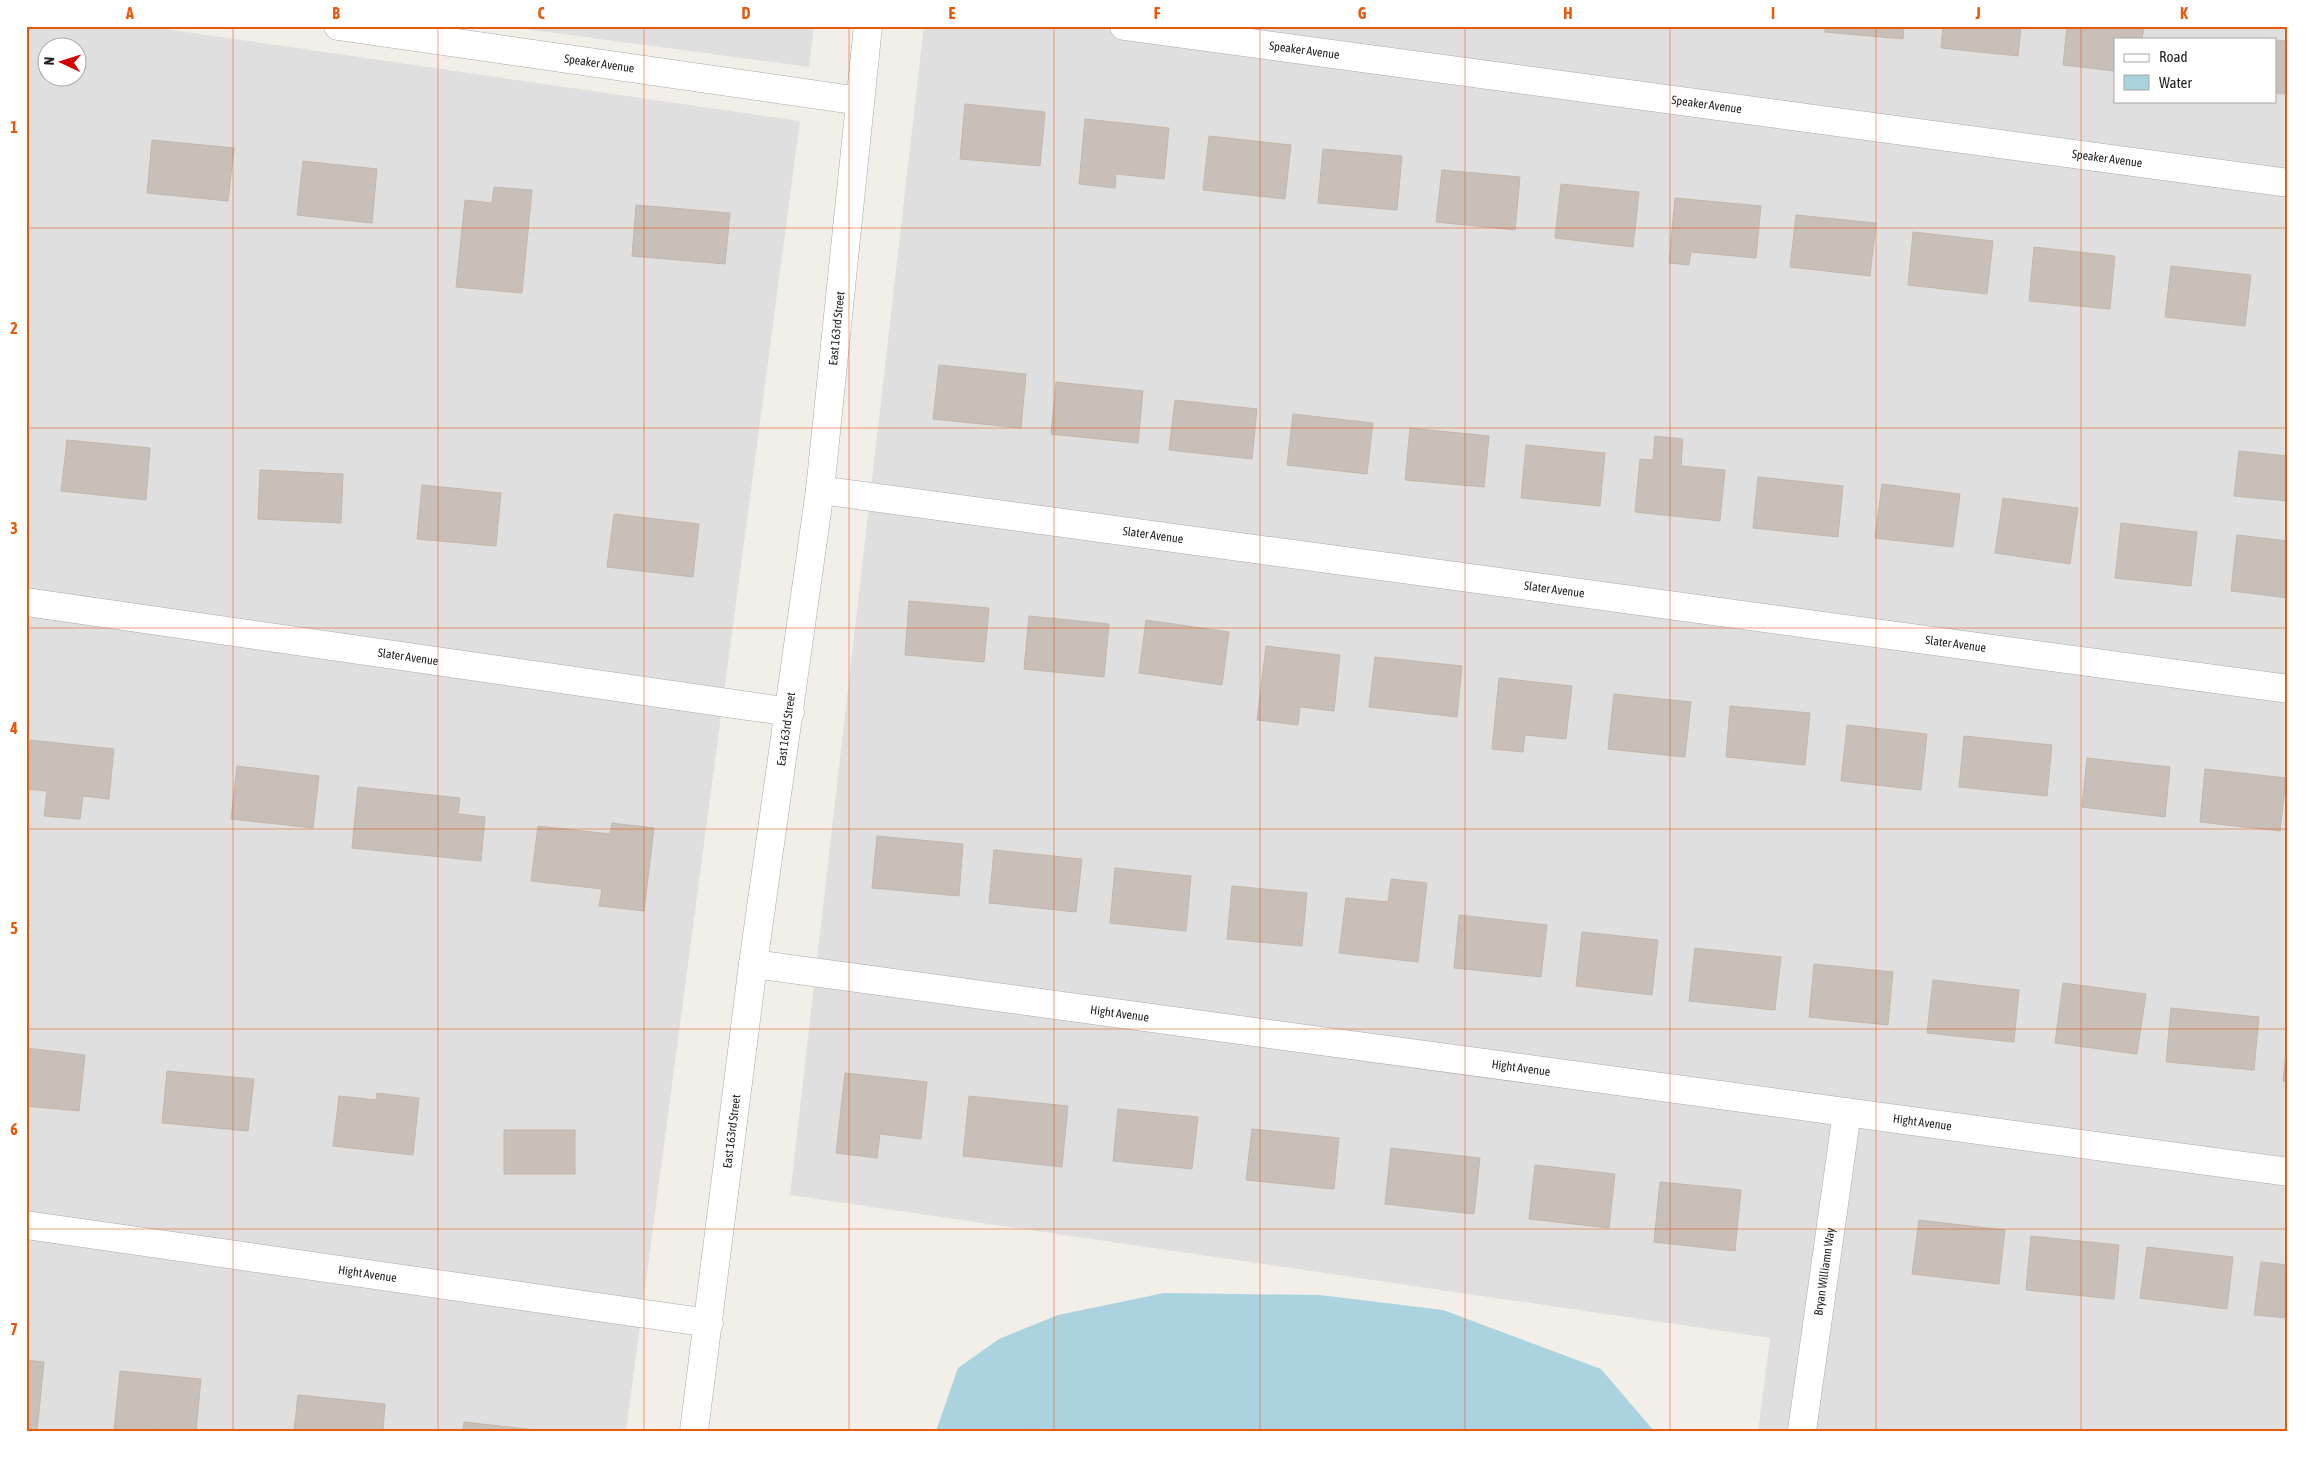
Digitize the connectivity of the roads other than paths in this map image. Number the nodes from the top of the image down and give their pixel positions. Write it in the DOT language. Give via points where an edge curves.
graph roads {
  1 [pos="338,26"];
  2 [pos="868,26"];
  3 [pos="1124,26"];
  4 [pos="860,101"];
  5 [pos="2288,183"];
  6 [pos="820,490"];
  7 [pos="26,602"];
  8 [pos="2288,689"];
  9 [pos="790,712"];
  10 [pos="754,964"];
  11 [pos="1847,1112"];
  12 [pos="2288,1172"];
  13 [pos="26,1225"];
  14 [pos="708,1323"];
  15 [pos="694,1431"];
  16 [pos="1802,1431"];
  1 -- 4 [label="street, Speaker Avenue"];
  2 -- 4 [label="street, East 163rd Street"];
  3 -- 5 [label="street, Speaker Avenue"];
  4 -- 6 [label="street, East 163rd Street"];
  6 -- 8 [label="street, Slater Avenue"];
  6 -- 9 [label="street, East 163rd Street"];
  7 -- 9 [label="street, Slater Avenue"];
  9 -- 10 [label="street, East 163rd Street"];
  10 -- 11 [label="street, Hight Avenue"];
  10 -- 14 [label="street, East 163rd Street"];
  11 -- 12 [label="street, Hight Avenue"];
  11 -- 16 [label="street, Bryan Williamn Way"];
  13 -- 14 [label="street, Hight Avenue"];
  14 -- 15 [label="street, East 163rd Street"];
}
